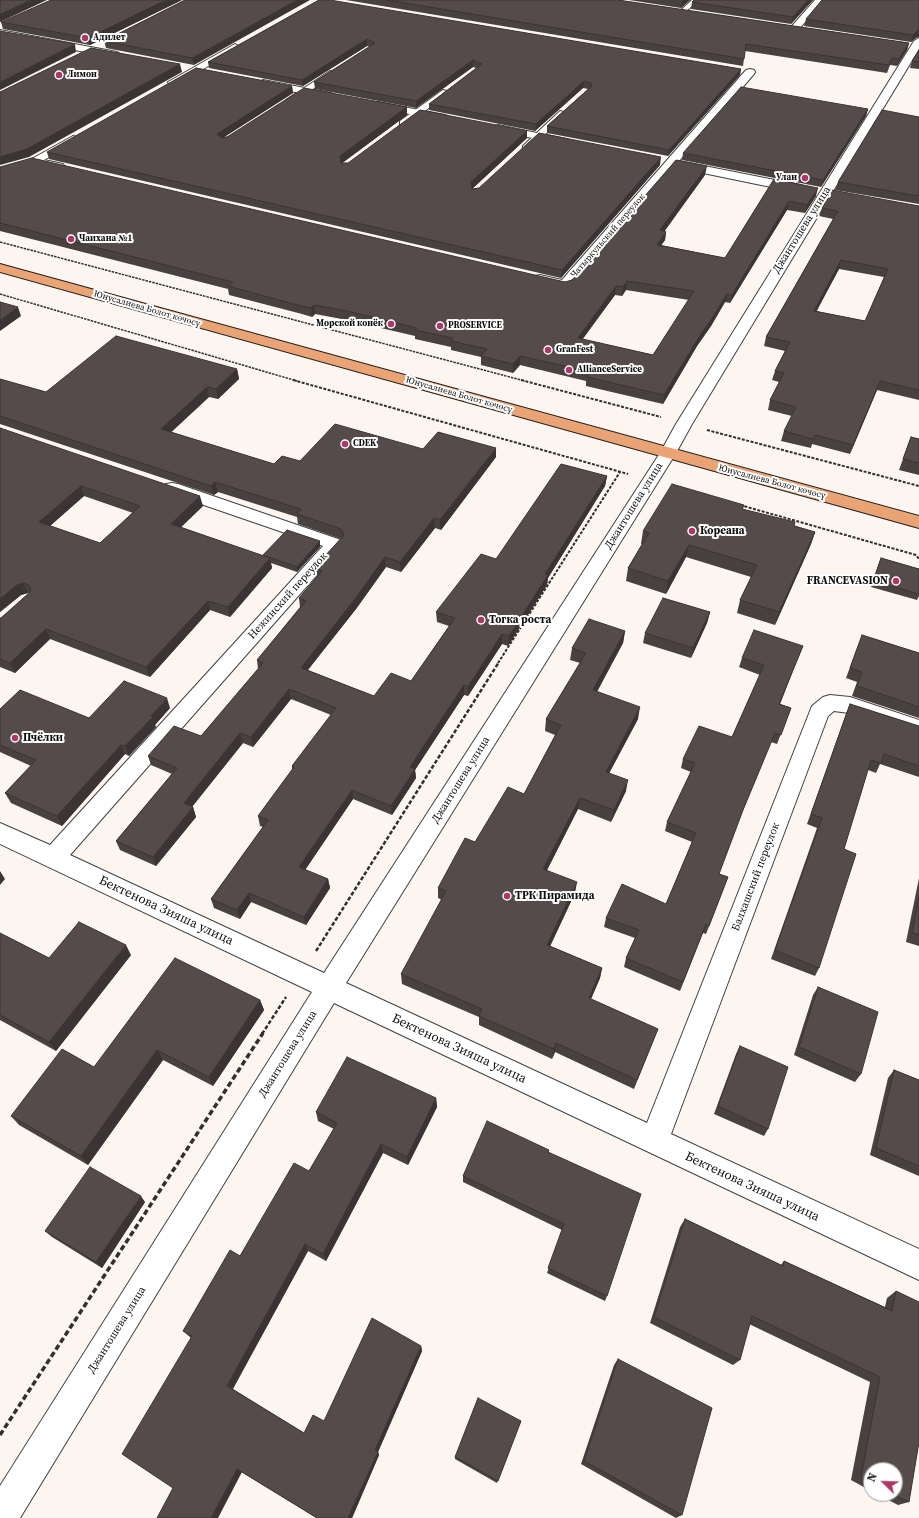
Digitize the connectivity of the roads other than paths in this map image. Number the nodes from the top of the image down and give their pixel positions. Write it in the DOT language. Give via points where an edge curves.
graph roads {
  1 [pos="696,0"];
  2 [pos="820,0"];
  3 [pos="678,12"];
  4 [pos="697,14"];
  5 [pos="809,31"];
  6 [pos="0,33"];
  7 [pos="243,43"];
  8 [pos="103,44"];
  9 [pos="915,46"];
  10 [pos="90,50"];
  11 [pos="76,57"];
  12 [pos="128,58"];
  13 [pos="180,67"];
  14 [pos="194,70"];
  15 [pos="337,70"];
  16 [pos="734,70"];
  17 [pos="210,73"];
  18 [pos="249,80"];
  19 [pos="453,87"];
  20 [pos="161,89"];
  21 [pos="304,91"];
  22 [pos="342,98"];
  23 [pos="364,102"];
  24 [pos="284,103"];
  25 [pos="570,106"];
  26 [pos="417,112"];
  27 [pos="455,120"];
  28 [pos="485,126"];
  29 [pos="393,131"];
  30 [pos="80,134"];
  31 [pos="539,136"];
  32 [pos="578,144"];
  33 [pos="521,152"];
  34 [pos="656,160"];
  35 [pos="34,161"];
  36 [pos="671,163"];
  37 [pos="20,164"];
  38 [pos="72,170"];
  39 [pos="817,192"];
  40 [pos="840,196"];
  41 [pos="0,268"];
  42 [pos="526,276"];
  43 [pos="668,453"];
  44 [pos="156,483"];
  45 [pos="919,522"];
  46 [pos="919,728"];
  47 [pos="0,833"];
  48 [pos="54,858"];
  49 [pos="330,988"];
  50 [pos="654,1141"];
  51 [pos="919,1265"];
  52 [pos="0,1518"];
  1 -- 3 [label="lane"];
  2 -- 5 [label="street" via="790,28"];
  3 -- 4 [label="street"];
  6 -- 10 [label="street"];
  7 -- 14 [label="street"];
  8 -- 10 [label="street"];
  9 -- 39 [label="street, Джантошева улица"];
  10 -- 11 [label="street"];
  10 -- 12 [label="street"];
  13 -- 14 [label="street"];
  14 -- 17 [label="street"];
  14 -- 20 [label="street"];
  15 -- 21 [label="lane"];
  16 -- 36 [label="street, Чатыркульский переулок" via="750,72"];
  18 -- 21 [label="street"];
  19 -- 26 [label="lane"];
  21 -- 22 [label="street"];
  21 -- 24 [label="lane"];
  23 -- 26 [label="street"];
  25 -- 31 [label="lane"];
  26 -- 27 [label="street"];
  26 -- 29 [label="lane"];
  28 -- 31 [label="street"];
  30 -- 35 [label="street"];
  31 -- 32 [label="street"];
  31 -- 33 [label="lane"];
  34 -- 36 [label="street"];
  35 -- 37 [label="street"];
  35 -- 38 [label="street"];
  36 -- 39 [label="street"];
  36 -- 42 [label="street, Чатыркульский переулок" via="564,285"];
  39 -- 40 [label="street"];
  39 -- 43 [label="street, Джантошева улица"];
  41 -- 43 [label="main road, Юнусалиева Болот көчөсү"];
  43 -- 45 [label="main road, Юнусалиева Болот көчөсү"];
  43 -- 49 [label="street, Джантошева улица"];
  44 -- 48 [label="street, Нежинский переулок" via="334,544"];
  46 -- 50 [label="street, Балхашский переулок" via="850,705 830,703 819,712"];
  47 -- 48 [label="street, Бектенова Зияша улица"];
  48 -- 49 [label="street, Бектенова Зияша улица"];
  49 -- 50 [label="street, Бектенова Зияша улица"];
  49 -- 52 [label="street, Джантошева улица"];
  50 -- 51 [label="street, Бектенова Зияша улица"];
}
